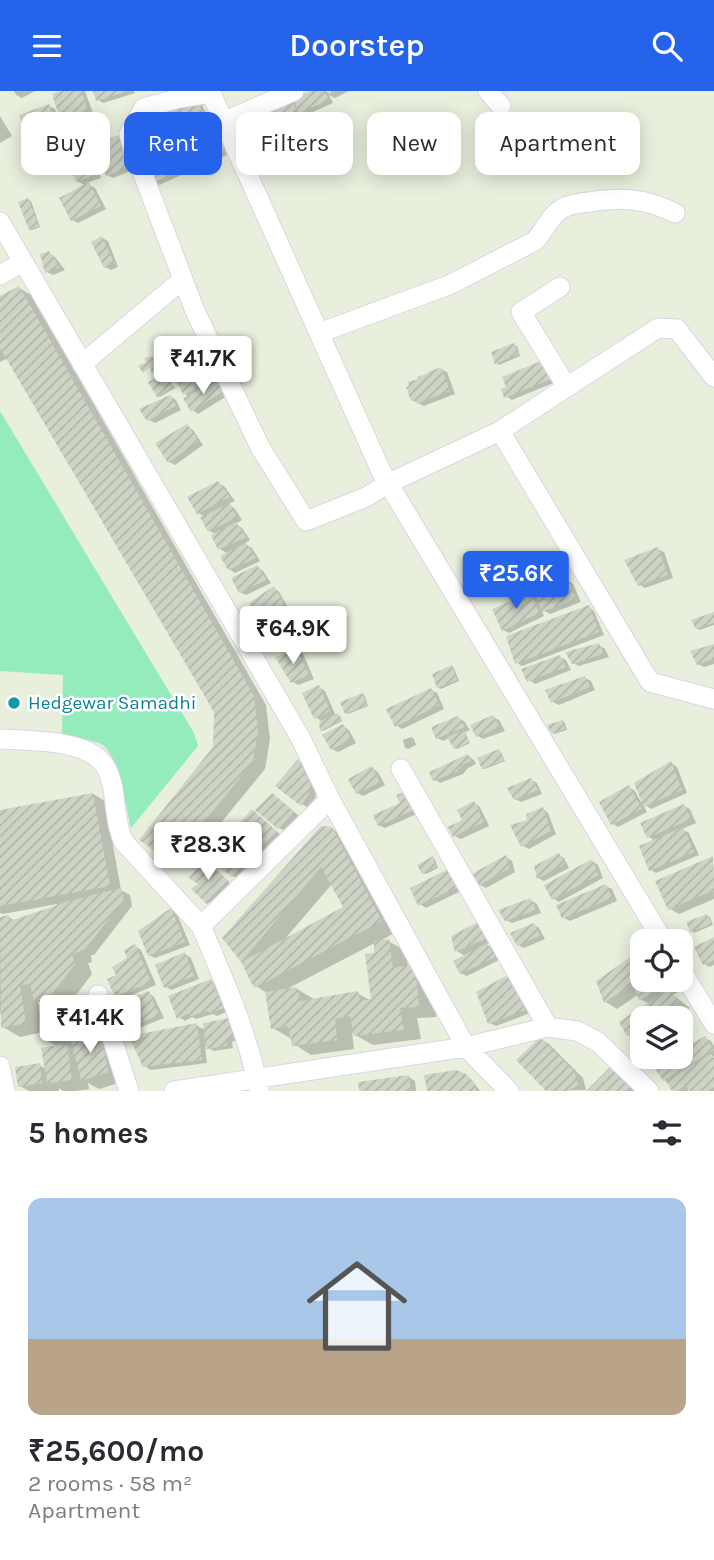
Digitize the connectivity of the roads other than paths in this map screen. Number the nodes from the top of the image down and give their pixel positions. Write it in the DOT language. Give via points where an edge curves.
graph roads {
  1 [pos="294,91"];
  2 [pos="211,92"];
  3 [pos="148,100"];
  4 [pos="223,122"];
  5 [pos="674,212"];
  6 [pos="0,222"];
  7 [pos="23,262"];
  8 [pos="0,275"];
  9 [pos="182,280"];
  10 [pos="560,287"];
  11 [pos="319,333"];
  12 [pos="82,364"];
  13 [pos="714,377"];
  14 [pos="567,387"];
  15 [pos="500,431"];
  16 [pos="389,483"];
  17 [pos="714,699"];
  18 [pos="0,739"];
  19 [pos="401,769"];
  20 [pos="330,799"];
  21 [pos="201,926"];
  22 [pos="656,929"];
  23 [pos="693,989"];
  24 [pos="98,995"];
  25 [pos="714,1024"];
  26 [pos="548,1027"];
  27 [pos="466,1047"];
  28 [pos="0,1066"];
  29 [pos="257,1084"];
  30 [pos="5,1091"];
  31 [pos="129,1091"];
  32 [pos="174,1091"];
  33 [pos="509,1091"];
  34 [pos="649,1091"];
  1 -- 4 [label="street"];
  2 -- 3 [label="street"];
  2 -- 4 [label="street"];
  3 -- 9 [label="street" via="129,134"];
  4 -- 11 [label="street"];
  5 -- 11 [label="street" via="641,200 613,198 562,208 535,241 523,248 449,285"];
  6 -- 7 [label="street"];
  7 -- 8 [label="street"];
  7 -- 12 [label="street"];
  9 -- 12 [label="street"];
  9 -- 16 [label="street" via="260,447 306,521"];
  10 -- 14 [label="street" via="521,312"];
  11 -- 16 [label="street"];
  12 -- 20 [label="street" via="300,737"];
  13 -- 14 [label="street" via="677,329 658,328"];
  14 -- 15 [label="street"];
  15 -- 16 [label="street"];
  15 -- 17 [label="street" via="650,683"];
  16 -- 22 [label="street"];
  18 -- 21 [label="street" via="59,743 100,759 112,782 124,842"];
  19 -- 26 [label="street"];
  20 -- 21 [label="street"];
  20 -- 27 [label="street"];
  21 -- 29 [label="street" via="235,1005"];
  23 -- 25 [label="street"];
  24 -- 31 [label="street"];
  26 -- 27 [label="street"];
  26 -- 34 [label="street" via="577,1031 598,1042"];
  27 -- 29 [label="street"];
  27 -- 33 [label="street"];
  28 -- 30 [label="street"];
  29 -- 32 [label="street"];
}
